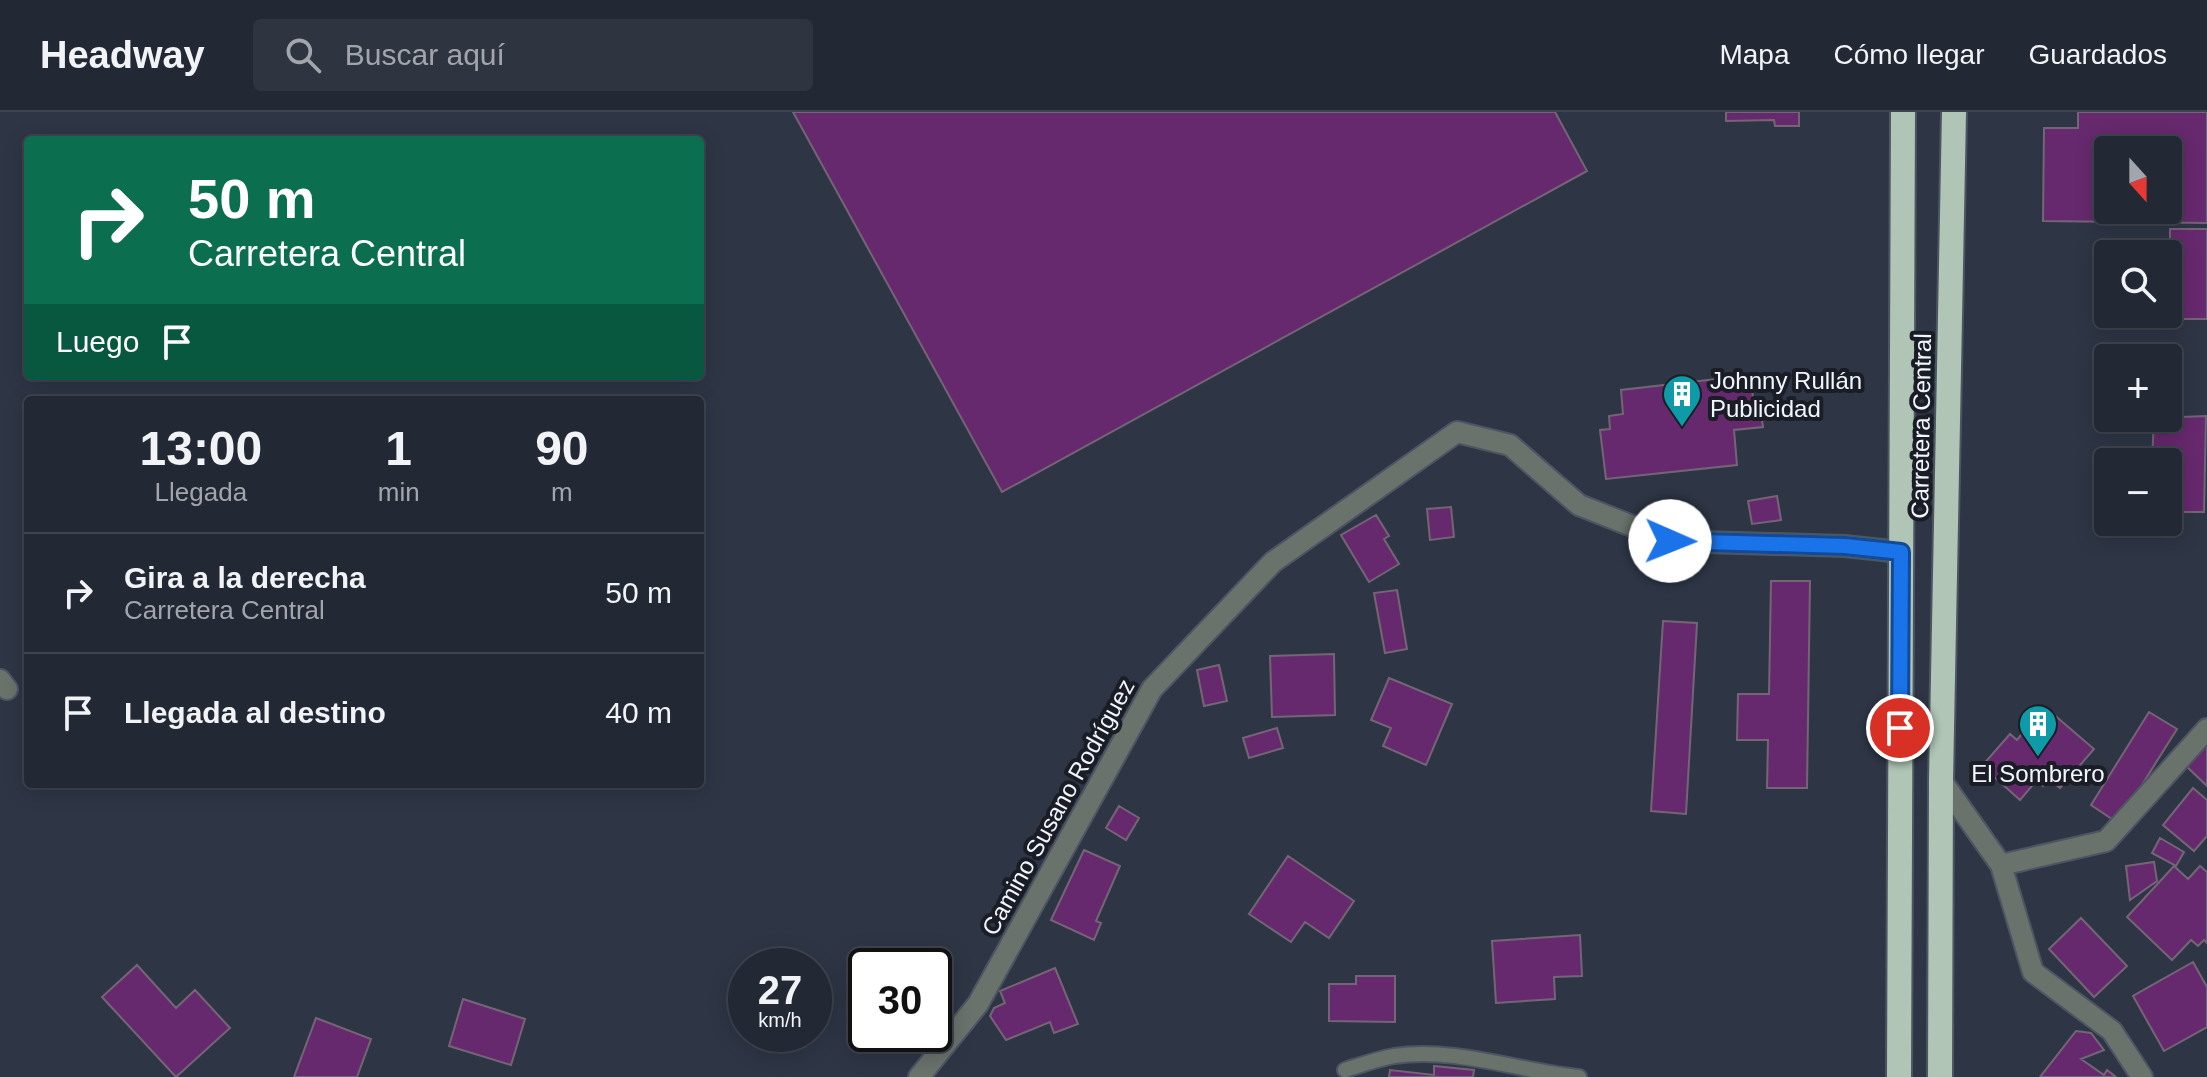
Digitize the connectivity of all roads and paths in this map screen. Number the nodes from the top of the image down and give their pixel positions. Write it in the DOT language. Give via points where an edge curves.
graph roads {
  1 [pos="1903,112"];
  2 [pos="1954,112"];
  3 [pos="1901,552"];
  4 [pos="2207,729"];
  5 [pos="1941,780"];
  6 [pos="2001,865"];
  7 [pos="1345,1070"];
  8 [pos="1552,1076"];
  9 [pos="919,1077"];
  10 [pos="1579,1077"];
  11 [pos="1899,1077"];
  12 [pos="1940,1077"];
  13 [pos="2142,1077"];
  1 -- 3 [label="highway, Carretera Central"];
  2 -- 5 [label="highway, Carretera Central"];
  3 -- 9 [label="street, Camino Susano Rodríguez" via="1670,541 1579,505 1510,445 1457,432 1273,562 1152,689 978,1004"];
  3 -- 11 [label="highway, Carretera Central"];
  4 -- 6 [label="street" via="2106,841"];
  5 -- 6 [label="street"];
  5 -- 12 [label="highway, Carretera Central"];
  6 -- 13 [label="street" via="2033,972 2112,1031"];
  7 -- 8 [label="lane" via="1395,1056 1451,1056"];
  8 -- 10 [label="lane"];
}
